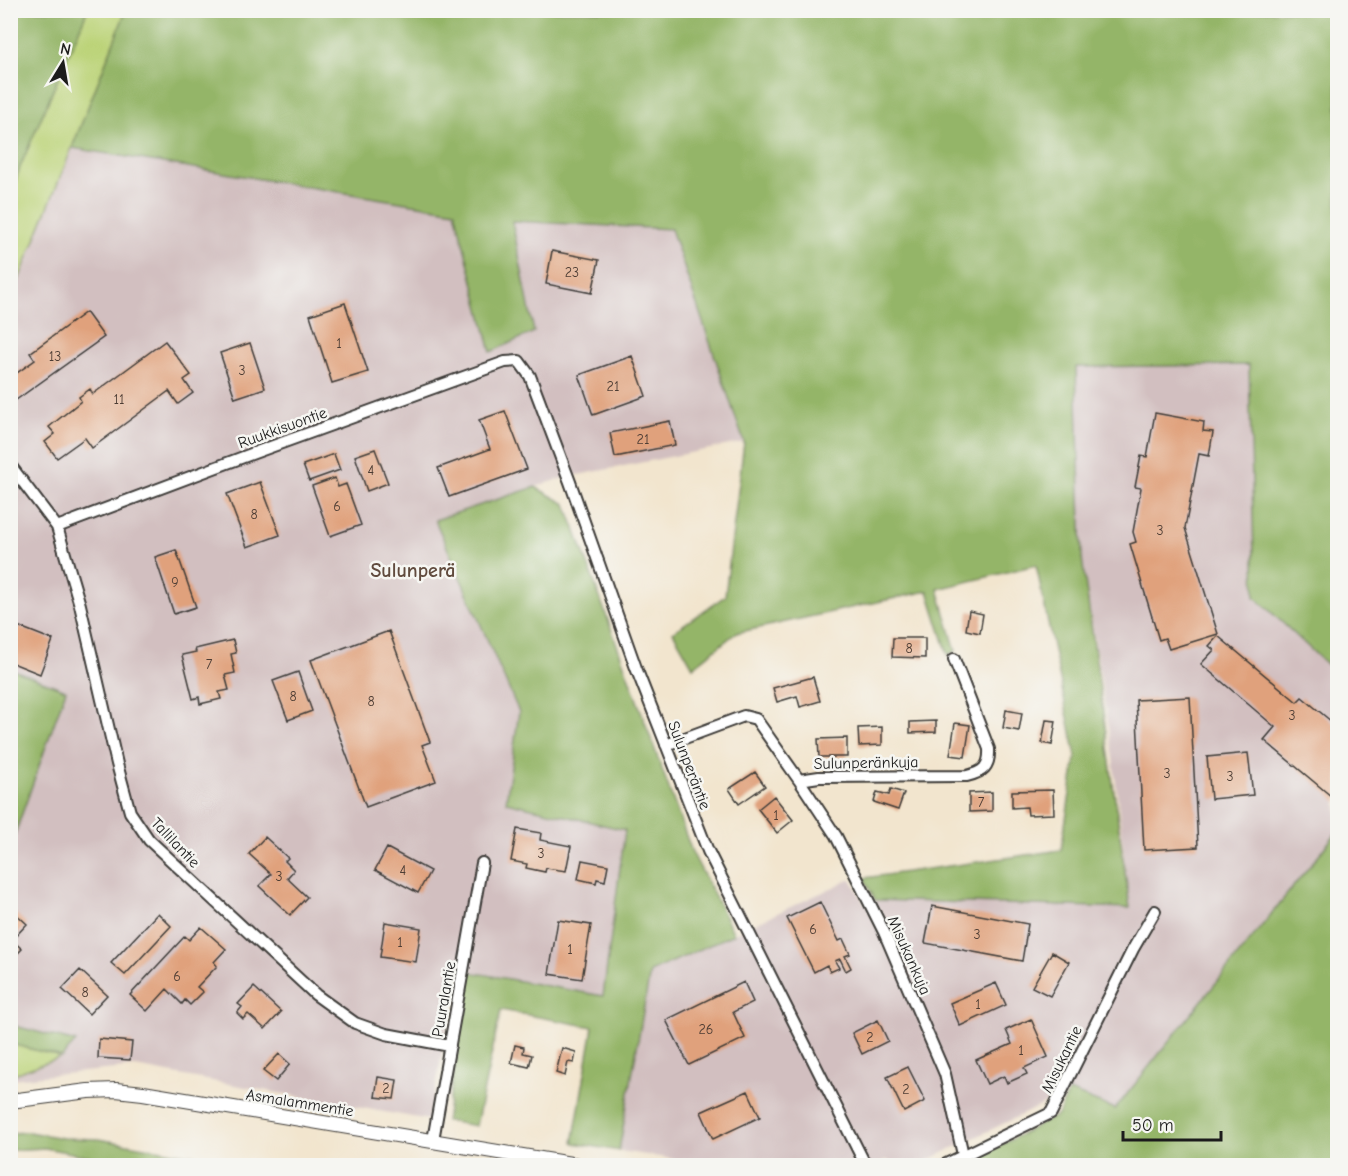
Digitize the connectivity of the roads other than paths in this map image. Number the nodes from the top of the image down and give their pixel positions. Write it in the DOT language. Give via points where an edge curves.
graph roads {
  1 [pos="519,361"];
  2 [pos="10,465"];
  3 [pos="57,527"];
  4 [pos="954,659"];
  5 [pos="666,745"];
  6 [pos="799,780"];
  7 [pos="483,863"];
  8 [pos="1155,911"];
  9 [pos="450,1046"];
  10 [pos="10,1101"];
  11 [pos="433,1140"];
  12 [pos="963,1155"];
  13 [pos="583,1166"];
  14 [pos="866,1166"];
  15 [pos="942,1166"];
  1 -- 3 [label="street, Ruukkisuontie" via="494,365"];
  1 -- 5 [label="street, Sulunperäntie" via="530,376"];
  2 -- 3 [label="street, Tallilantie"];
  3 -- 9 [label="street, Tallilantie" via="130,812 149,840 315,995 355,1023 386,1034"];
  4 -- 6 [label="street, Sulunperänkuja" via="989,749 987,765 979,773"];
  5 -- 6 [label="street, Sulunperänkuja" via="744,716 756,718"];
  5 -- 14 [label="street, Sulunperäntie" via="708,851"];
  6 -- 12 [label="street, Misukankuja" via="837,836 884,932 945,1074"];
  7 -- 9 [label="street, Puuralantie"];
  8 -- 12 [label="street, Misukantie" via="1051,1113"];
  9 -- 11 [label="street, Puuralantie"];
  10 -- 11 [label="street, Asmalammentie" via="116,1090"];
  11 -- 13 [label="street, Asmalammentie"];
  12 -- 15 [label="street, Misukantie"];
}
